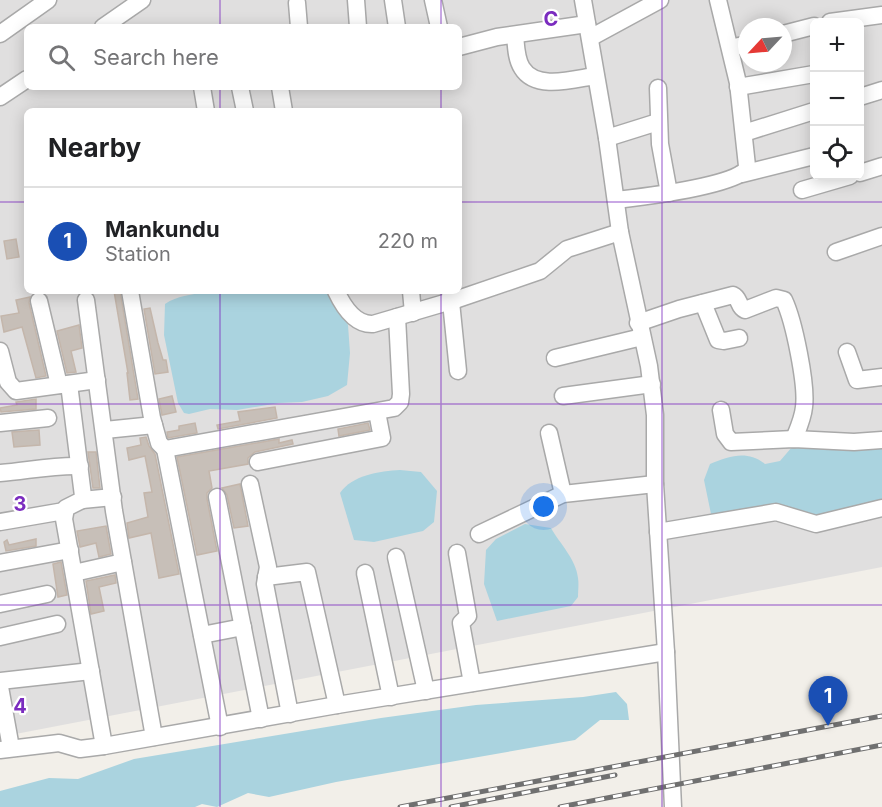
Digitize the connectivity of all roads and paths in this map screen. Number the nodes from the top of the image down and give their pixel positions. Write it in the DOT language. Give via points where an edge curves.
graph roads {
  1 [pos="48,0"];
  2 [pos="142,0"];
  3 [pos="356,0"];
  4 [pos="393,0"];
  5 [pos="433,0"];
  6 [pos="583,0"];
  7 [pos="660,0"];
  8 [pos="718,0"];
  9 [pos="297,3"];
  10 [pos="882,15"];
  11 [pos="860,18"];
  12 [pos="107,24"];
  13 [pos="299,24"];
  14 [pos="358,24"];
  15 [pos="397,24"];
  16 [pos="438,24"];
  17 [pos="810,27"];
  18 [pos="588,31"];
  19 [pos="792,32"];
  20 [pos="0,34"];
  21 [pos="515,35"];
  22 [pos="738,44"];
  23 [pos="462,46"];
  24 [pos="738,72"];
  25 [pos="810,75"];
  26 [pos="595,76"];
  27 [pos="24,81"];
  28 [pos="738,87"];
  29 [pos="658,88"];
  30 [pos="202,90"];
  31 [pos="241,90"];
  32 [pos="280,90"];
  33 [pos="882,90"];
  34 [pos="864,96"];
  35 [pos="0,97"];
  36 [pos="206,108"];
  37 [pos="244,108"];
  38 [pos="284,108"];
  39 [pos="810,112"];
  40 [pos="658,122"];
  41 [pos="744,132"];
  42 [pos="607,138"];
  43 [pos="810,157"];
  44 [pos="881,171"];
  45 [pos="864,173"];
  46 [pos="742,174"];
  47 [pos="836,180"];
  48 [pos="802,190"];
  49 [pos="669,193"];
  50 [pos="616,200"];
  51 [pos="620,232"];
  52 [pos="882,236"];
  53 [pos="836,252"];
  54 [pos="462,293"];
  55 [pos="131,294"];
  56 [pos="338,294"];
  57 [pos="410,294"];
  58 [pos="451,296"];
  59 [pos="86,300"];
  60 [pos="39,301"];
  61 [pos="703,303"];
  62 [pos="405,315"];
  63 [pos="640,330"];
  64 [pos="739,338"];
  65 [pos="0,351"];
  66 [pos="847,352"];
  67 [pos="555,358"];
  68 [pos="458,371"];
  69 [pos="882,376"];
  70 [pos="97,380"];
  71 [pos="64,384"];
  72 [pos="652,384"];
  73 [pos="563,396"];
  74 [pos="721,411"];
  75 [pos="377,412"];
  76 [pos="48,418"];
  77 [pos="0,423"];
  78 [pos="154,425"];
  79 [pos="105,430"];
  80 [pos="549,433"];
  81 [pos="794,439"];
  82 [pos="882,440"];
  83 [pos="165,449"];
  84 [pos="258,462"];
  85 [pos="80,466"];
  86 [pos="0,473"];
  87 [pos="250,484"];
  88 [pos="655,484"];
  89 [pos="563,494"];
  90 [pos="217,496"];
  91 [pos="113,497"];
  92 [pos="82,500"];
  93 [pos="882,508"];
  94 [pos="64,511"];
  95 [pos="0,522"];
  96 [pos="658,532"];
  97 [pos="479,534"];
  98 [pos="70,550"];
  99 [pos="458,553"];
  100 [pos="396,557"];
  101 [pos="123,562"];
  102 [pos="0,563"];
  103 [pos="74,573"];
  104 [pos="364,573"];
  105 [pos="266,577"];
  106 [pos="47,594"];
  107 [pos="0,604"];
  108 [pos="57,624"];
  109 [pos="243,627"];
  110 [pos="202,635"];
  111 [pos="0,637"];
  112 [pos="666,652"];
  113 [pos="91,671"];
  114 [pos="0,681"];
  115 [pos="472,683"];
  116 [pos="0,687"];
  117 [pos="426,691"];
  118 [pos="391,697"];
  119 [pos="337,705"];
  120 [pos="2,712"];
  121 [pos="290,714"];
  122 [pos="261,719"];
  123 [pos="220,727"];
  124 [pos="154,737"];
  125 [pos="104,746"];
  126 [pos="6,749"];
  127 [pos="673,807"];
  1 -- 20 [label="street"];
  2 -- 12 [label="street"];
  3 -- 14 [label="street"];
  4 -- 15 [label="street"];
  5 -- 16 [label="street"];
  6 -- 18 [label="street"];
  7 -- 18 [label="street"];
  8 -- 22 [label="street"];
  9 -- 13 [label="street"];
  10 -- 11 [label="street"];
  17 -- 19 [label="street"];
  18 -- 21 [label="street"];
  18 -- 26 [label="street"];
  21 -- 23 [label="street"];
  21 -- 26 [label="street" via="522,68 534,78 543,81"];
  24 -- 28 [label="street"];
  25 -- 28 [label="street"];
  26 -- 42 [label="street"];
  27 -- 35 [label="street"];
  28 -- 41 [label="street"];
  29 -- 40 [label="street"];
  30 -- 36 [label="street"];
  31 -- 37 [label="street"];
  32 -- 38 [label="street"];
  33 -- 34 [label="street"];
  39 -- 41 [label="street"];
  40 -- 42 [label="street"];
  40 -- 49 [label="street"];
  41 -- 46 [label="street" via="747,166"];
  42 -- 50 [label="street"];
  43 -- 46 [label="street"];
  44 -- 45 [label="street"];
  46 -- 49 [label="street"];
  47 -- 48 [label="street"];
  49 -- 50 [label="street"];
  50 -- 51 [label="street"];
  51 -- 54 [label="street" via="567,249 540,271"];
  51 -- 63 [label="street"];
  52 -- 53 [label="street"];
  55 -- 78 [label="street"];
  56 -- 62 [label="street" via="356,320 365,325"];
  57 -- 62 [label="street"];
  58 -- 62 [label="street"];
  58 -- 68 [label="street"];
  59 -- 70 [label="street"];
  60 -- 71 [label="street"];
  61 -- 63 [label="street"];
  61 -- 64 [label="street" via="718,340"];
  61 -- 81 [label="street" via="733,295 745,310 776,298 784,300 805,395"];
  62 -- 75 [label="street" via="400,402 394,408"];
  63 -- 67 [label="street"];
  63 -- 72 [label="street"];
  65 -- 71 [label="street" via="8,382 15,391"];
  66 -- 69 [label="street" via="854,378"];
  70 -- 71 [label="street"];
  70 -- 79 [label="street"];
  71 -- 85 [label="street"];
  72 -- 73 [label="street"];
  72 -- 88 [label="street" via="656,415"];
  74 -- 81 [label="street" via="725,434 731,442"];
  75 -- 83 [label="street"];
  75 -- 84 [label="street" via="382,438"];
  76 -- 77 [label="street"];
  78 -- 79 [label="street"];
  78 -- 83 [label="street"];
  79 -- 91 [label="street"];
  80 -- 89 [label="street"];
  81 -- 82 [label="street"];
  83 -- 110 [label="street"];
  85 -- 86 [label="street"];
  85 -- 92 [label="street"];
  87 -- 105 [label="street" via="268,567"];
  88 -- 89 [label="street"];
  88 -- 96 [label="street"];
  89 -- 97 [label="street"];
  90 -- 109 [label="street"];
  91 -- 92 [label="street"];
  91 -- 101 [label="street"];
  92 -- 94 [label="street"];
  93 -- 96 [label="street" via="814,524 776,512"];
  94 -- 95 [label="street"];
  94 -- 98 [label="street"];
  96 -- 112 [label="street"];
  98 -- 102 [label="street"];
  98 -- 103 [label="street"];
  99 -- 115 [label="street" via="468,616 460,623"];
  100 -- 117 [label="street"];
  101 -- 103 [label="street"];
  101 -- 124 [label="street"];
  103 -- 113 [label="street"];
  104 -- 118 [label="street"];
  105 -- 119 [label="street" via="307,573"];
  105 -- 121 [label="street" via="264,584"];
  106 -- 107 [label="street"];
  108 -- 111 [label="street"];
  109 -- 110 [label="street"];
  109 -- 122 [label="street"];
  110 -- 123 [label="street"];
  112 -- 115 [label="street"];
  112 -- 127 [label="street"];
  113 -- 114 [label="street"];
  113 -- 125 [label="street"];
  115 -- 117 [label="street"];
  116 -- 120 [label="street"];
  117 -- 118 [label="street"];
  118 -- 119 [label="street"];
  119 -- 121 [label="street"];
  120 -- 126 [label="street"];
  121 -- 122 [label="street"];
  122 -- 123 [label="street"];
  123 -- 124 [label="street"];
  124 -- 125 [label="street"];
  125 -- 126 [label="street" via="80,749 59,743"];
}
